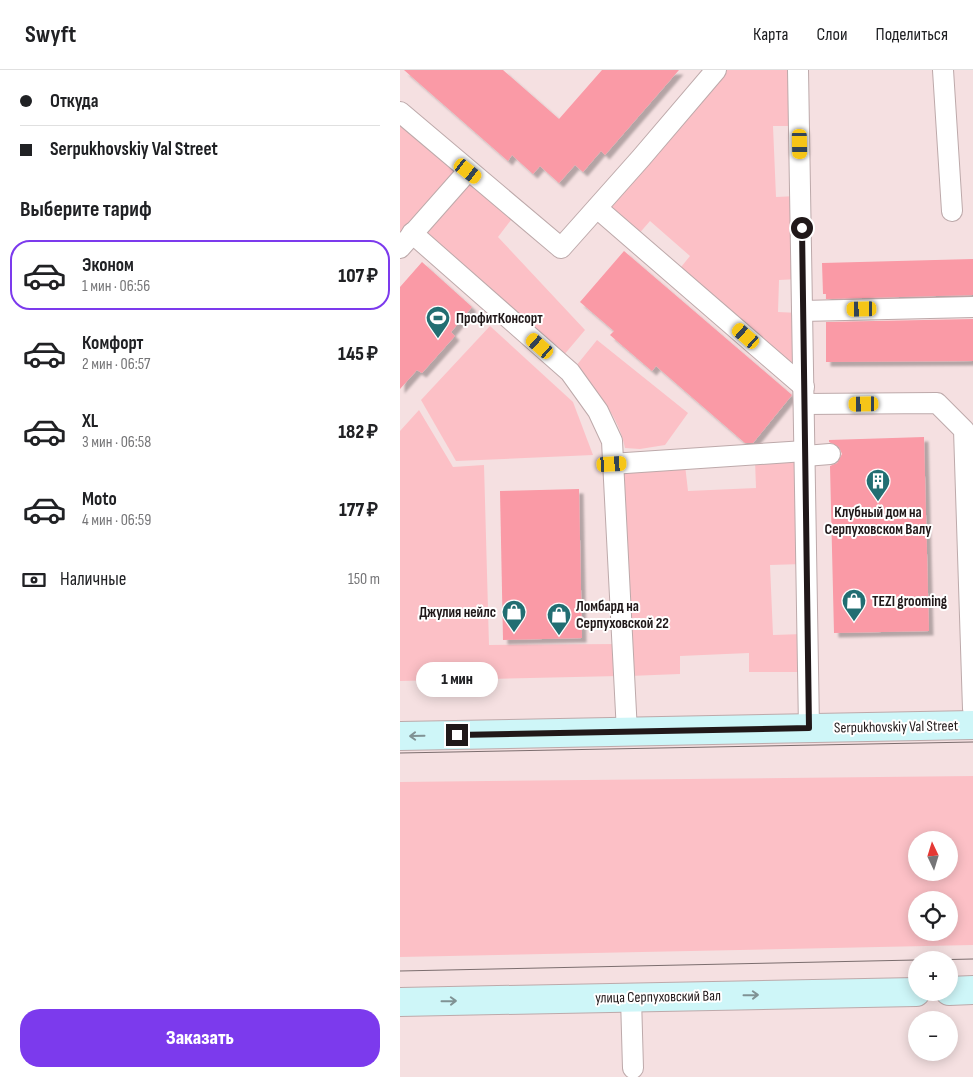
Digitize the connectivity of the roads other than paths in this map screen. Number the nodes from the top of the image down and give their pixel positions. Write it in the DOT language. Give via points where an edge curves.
graph roads {
  1 [pos="716,70"];
  2 [pos="798,70"];
  3 [pos="943,70"];
  4 [pos="400,112"];
  5 [pos="468,171"];
  6 [pos="597,208"];
  7 [pos="952,211"];
  8 [pos="406,240"];
  9 [pos="973,307"];
  10 [pos="802,311"];
  11 [pos="804,396"];
  12 [pos="805,454"];
  13 [pos="830,454"];
  14 [pos="612,464"];
  15 [pos="973,709"];
  16 [pos="973,725"];
  17 [pos="809,728"];
  18 [pos="627,732"];
  19 [pos="400,736"];
  20 [pos="973,990"];
  21 [pos="958,991"];
  22 [pos="908,992"];
  23 [pos="631,998"];
  24 [pos="400,1002"];
  25 [pos="633,1068"];
  1 -- 6 [label="lane"];
  2 -- 10 [label="lane"];
  3 -- 7 [label="lane"];
  4 -- 5 [label="lane"];
  5 -- 6 [label="lane" via="561,248"];
  5 -- 8 [label="lane"];
  6 -- 11 [label="lane"];
  8 -- 14 [label="lane" via="570,372 598,411 612,441"];
  9 -- 10 [label="lane"];
  10 -- 11 [label="lane"];
  11 -- 12 [label="lane"];
  11 -- 15 [label="lane" via="937,403 964,430"];
  12 -- 13 [label="lane"];
  12 -- 14 [label="lane"];
  12 -- 17 [label="lane"];
  14 -- 18 [label="lane"];
  16 -- 17 [label="main road, Serpukhovskiy Val Street"];
  17 -- 18 [label="main road, Serpukhovskiy Val Street"];
  18 -- 19 [label="main road, Serpukhovskiy Val Street, one-way"];
  20 -- 21 [label="main road"];
  23 -- 22 [label="main road, улица Серпуховский Вал, one-way"];
  24 -- 23 [label="main road, улица Серпуховский Вал, one-way"];
  23 -- 25 [label="lane"];
}
